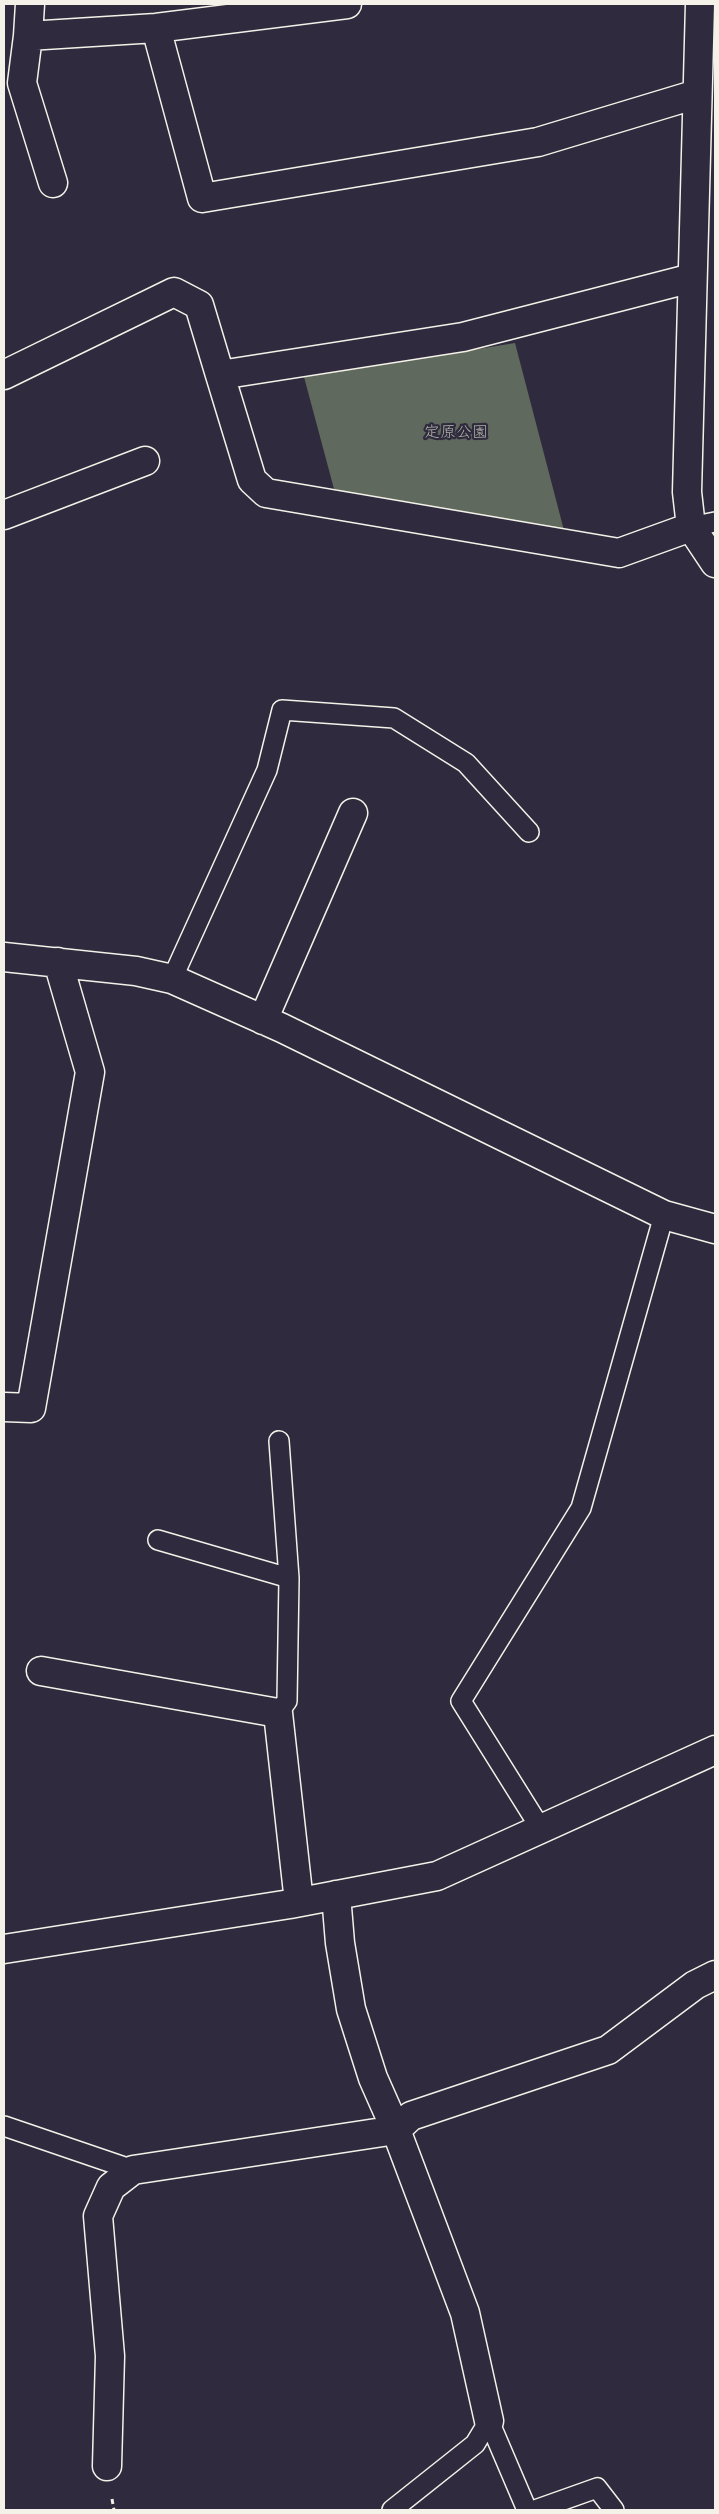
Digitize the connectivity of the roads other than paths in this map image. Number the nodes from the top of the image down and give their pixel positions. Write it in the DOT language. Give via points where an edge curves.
graph roads {
  1 [pos="30,4"];
  2 [pos="348,4"];
  3 [pos="700,4"];
  4 [pos="156,28"];
  5 [pos="28,36"];
  6 [pos="697,94"];
  7 [pos="53,183"];
  8 [pos="706,185"];
  9 [pos="692,278"];
  10 [pos="4,375"];
  11 [pos="220,375"];
  12 [pos="145,462"];
  13 [pos="4,515"];
  14 [pos="703,525"];
  15 [pos="715,563"];
  16 [pos="353,813"];
  17 [pos="529,832"];
  18 [pos="4,956"];
  19 [pos="58,962"];
  20 [pos="172,979"];
  21 [pos="263,1020"];
  22 [pos="664,1215"];
  23 [pos="715,1228"];
  24 [pos="4,1407"];
  25 [pos="278,1440"];
  26 [pos="158,1540"];
  27 [pos="289,1578"];
  28 [pos="41,1671"];
  29 [pos="278,1713"];
  30 [pos="715,1750"];
  31 [pos="541,1828"];
  32 [pos="336,1895"];
  33 [pos="298,1902"];
  34 [pos="4,1949"];
  35 [pos="715,1975"];
  36 [pos="4,2126"];
  37 [pos="396,2130"];
  38 [pos="133,2170"];
  39 [pos="489,2421"];
  40 [pos="107,2466"];
  41 [pos="392,2510"];
  42 [pos="526,2510"];
  43 [pos="535,2510"];
  44 [pos="614,2510"];
  1 -- 5 [label="street"];
  2 -- 4 [label="street"];
  3 -- 6 [label="street"];
  4 -- 5 [label="street"];
  4 -- 6 [label="street" via="202,198 538,142"];
  5 -- 7 [label="street" via="22,83"];
  6 -- 8 [label="street"];
  8 -- 9 [label="street"];
  9 -- 11 [label="street" via="463,337"];
  9 -- 14 [label="street" via="687,492"];
  10 -- 11 [label="street" via="174,292 199,305"];
  11 -- 14 [label="street" via="252,480 266,493 619,553"];
  12 -- 13 [label="street"];
  14 -- 15 [label="street"];
  16 -- 21 [label="street"];
  17 -- 20 [label="lane" via="466,763 394,718 282,710 267,770"];
  18 -- 19 [label="street"];
  19 -- 20 [label="street" via="136,971"];
  19 -- 24 [label="street" via="90,1072 31,1408"];
  20 -- 21 [label="street"];
  21 -- 22 [label="street"];
  22 -- 23 [label="street"];
  22 -- 31 [label="lane" via="581,1508 461,1701"];
  25 -- 27 [label="lane"];
  26 -- 27 [label="lane"];
  27 -- 29 [label="lane" via="287,1701"];
  28 -- 29 [label="street"];
  29 -- 33 [label="street"];
  30 -- 31 [label="street"];
  31 -- 32 [label="street" via="436,1876"];
  32 -- 33 [label="street"];
  32 -- 37 [label="street" via="351,2009 373,2078"];
  33 -- 34 [label="street"];
  35 -- 37 [label="street" via="695,1985 608,2050 411,2116"];
  36 -- 38 [label="lane"];
  37 -- 38 [label="street"];
  37 -- 39 [label="street" via="465,2313"];
  38 -- 40 [label="street" via="111,2187 98,2216 110,2356"];
  39 -- 41 [label="lane" via="475,2444"];
  39 -- 42 [label="lane"];
  43 -- 44 [label="lane" via="597,2488"];
}
